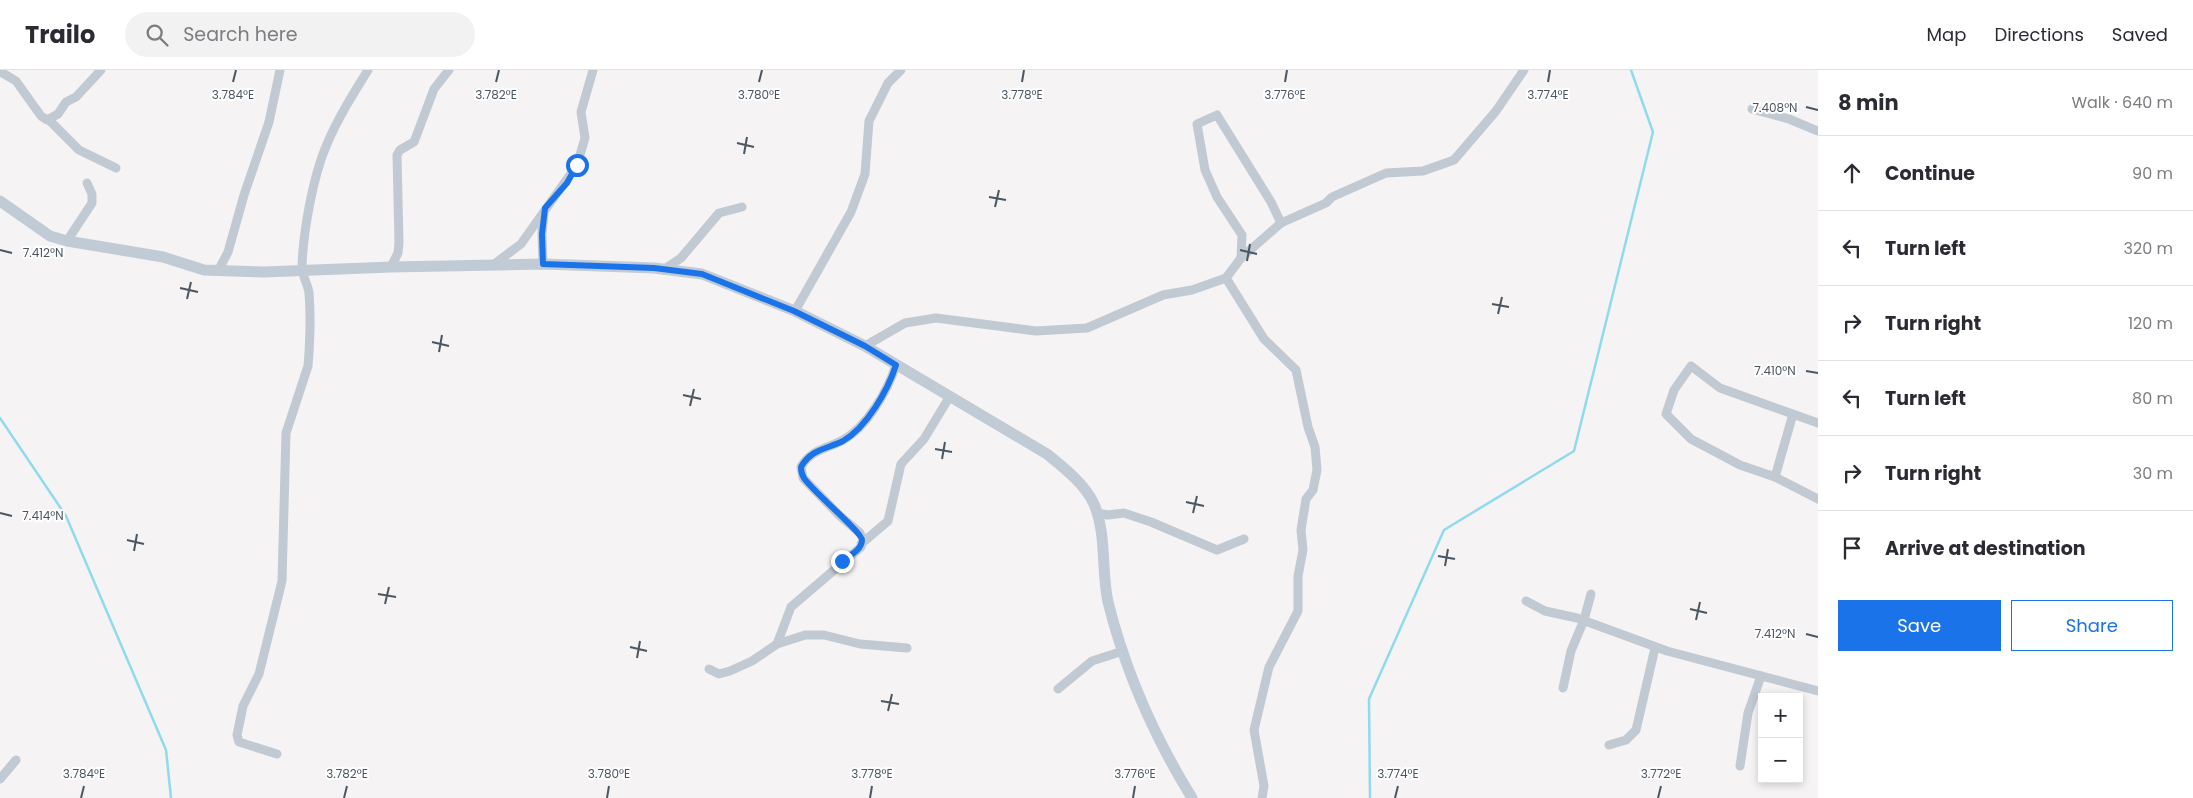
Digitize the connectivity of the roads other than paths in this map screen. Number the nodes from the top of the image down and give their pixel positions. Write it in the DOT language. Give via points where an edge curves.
graph roads {
  1 [pos="101,70"];
  2 [pos="280,70"];
  3 [pos="368,70"];
  4 [pos="449,70"];
  5 [pos="593,70"];
  6 [pos="901,70"];
  7 [pos="1524,70"];
  8 [pos="2,72"];
  9 [pos="1752,109"];
  10 [pos="49,120"];
  11 [pos="1818,131"];
  12 [pos="116,168"];
  13 [pos="87,183"];
  14 [pos="0,201"];
  15 [pos="742,207"];
  16 [pos="545,208"];
  17 [pos="1281,224"];
  18 [pos="67,241"];
  19 [pos="1241,258"];
  20 [pos="543,264"];
  21 [pos="391,267"];
  22 [pos="490,267"];
  23 [pos="302,270"];
  24 [pos="663,270"];
  25 [pos="218,271"];
  26 [pos="1226,278"];
  27 [pos="794,311"];
  28 [pos="865,346"];
  29 [pos="896,365"];
  30 [pos="950,396"];
  31 [pos="1793,414"];
  32 [pos="1818,423"];
  33 [pos="1775,477"];
  34 [pos="1818,499"];
  35 [pos="1097,513"];
  36 [pos="1244,539"];
  37 [pos="861,544"];
  38 [pos="1591,594"];
  39 [pos="1526,601"];
  40 [pos="1584,620"];
  41 [pos="778,644"];
  42 [pos="907,648"];
  43 [pos="1655,648"];
  44 [pos="1124,651"];
  45 [pos="709,669"];
  46 [pos="1760,676"];
  47 [pos="1563,688"];
  48 [pos="1058,689"];
  49 [pos="1818,691"];
  50 [pos="1609,745"];
  51 [pos="276,754"];
  52 [pos="16,760"];
  53 [pos="1740,766"];
  54 [pos="0,780"];
  55 [pos="1192,798"];
  56 [pos="1262,798"];
  1 -- 10 [label="street" via="82,92 66,102"];
  2 -- 25 [label="street" via="269,122 228,252"];
  3 -- 23 [label="street" via="340,116 321,162 305,228"];
  4 -- 21 [label="street" via="434,89 414,142 397,155 398,253"];
  5 -- 16 [label="street" via="581,112 585,138 583,148 567,183"];
  6 -- 27 [label="street" via="888,83 869,121 865,174 851,212"];
  7 -- 17 [label="street" via="1496,111 1454,160 1423,171 1386,173 1332,196 1326,203"];
  8 -- 10 [label="street" via="16,81 40,116"];
  9 -- 11 [label="street"];
  10 -- 12 [label="street" via="79,150"];
  13 -- 18 [label="street" via="92,203"];
  14 -- 18 [label="street" via="36,228"];
  15 -- 24 [label="street" via="719,213 680,258"];
  16 -- 20 [label="street"];
  16 -- 22 [label="street" via="521,244"];
  17 -- 19 [label="street"];
  17 -- 19 [label="street" via="1271,202 1217,115 1197,124 1205,170 1217,198 1242,236"];
  18 -- 25 [label="street" via="163,257 191,268"];
  19 -- 26 [label="street"];
  20 -- 22 [label="street"];
  20 -- 24 [label="street"];
  21 -- 22 [label="street"];
  21 -- 23 [label="street"];
  23 -- 25 [label="street"];
  23 -- 51 [label="street" via="310,313 309,354 286,433 282,580 259,674 246,699 237,735 239,742"];
  24 -- 27 [label="street" via="702,274"];
  26 -- 28 [label="street" via="1192,290 1163,295 1086,328 1036,331 936,318 906,323"];
  26 -- 56 [label="street" via="1264,339 1296,370 1315,447 1317,470 1313,490 1306,499 1301,530 1303,550 1298,576 1298,611 1269,667 1254,730 1264,786"];
  27 -- 28 [label="street"];
  28 -- 29 [label="street"];
  29 -- 30 [label="street"];
  29 -- 37 [label="street" via="892,378 860,426 842,441 828,445 805,459 801,467 803,478 860,533"];
  30 -- 35 [label="street" via="1062,466 1087,492"];
  30 -- 37 [label="street" via="924,439 901,464 888,521"];
  31 -- 32 [label="street"];
  31 -- 33 [label="street"];
  31 -- 33 [label="street" via="1720,388 1691,366 1674,390 1666,414 1691,439 1740,465"];
  33 -- 34 [label="street"];
  35 -- 36 [label="street" via="1124,513 1217,550"];
  35 -- 44 [label="street" via="1108,600"];
  37 -- 41 [label="street" via="791,607"];
  38 -- 40 [label="street"];
  39 -- 40 [label="street" via="1545,611"];
  40 -- 43 [label="street"];
  40 -- 47 [label="street" via="1571,651"];
  41 -- 42 [label="street" via="805,636 824,635 860,644"];
  41 -- 45 [label="street" via="730,672 719,674"];
  43 -- 46 [label="street"];
  43 -- 50 [label="street" via="1636,730 1626,740"];
  44 -- 48 [label="street" via="1092,661"];
  44 -- 55 [label="street" via="1150,719"];
  46 -- 49 [label="street"];
  46 -- 53 [label="street" via="1748,713"];
  52 -- 54 [label="street"];
}
